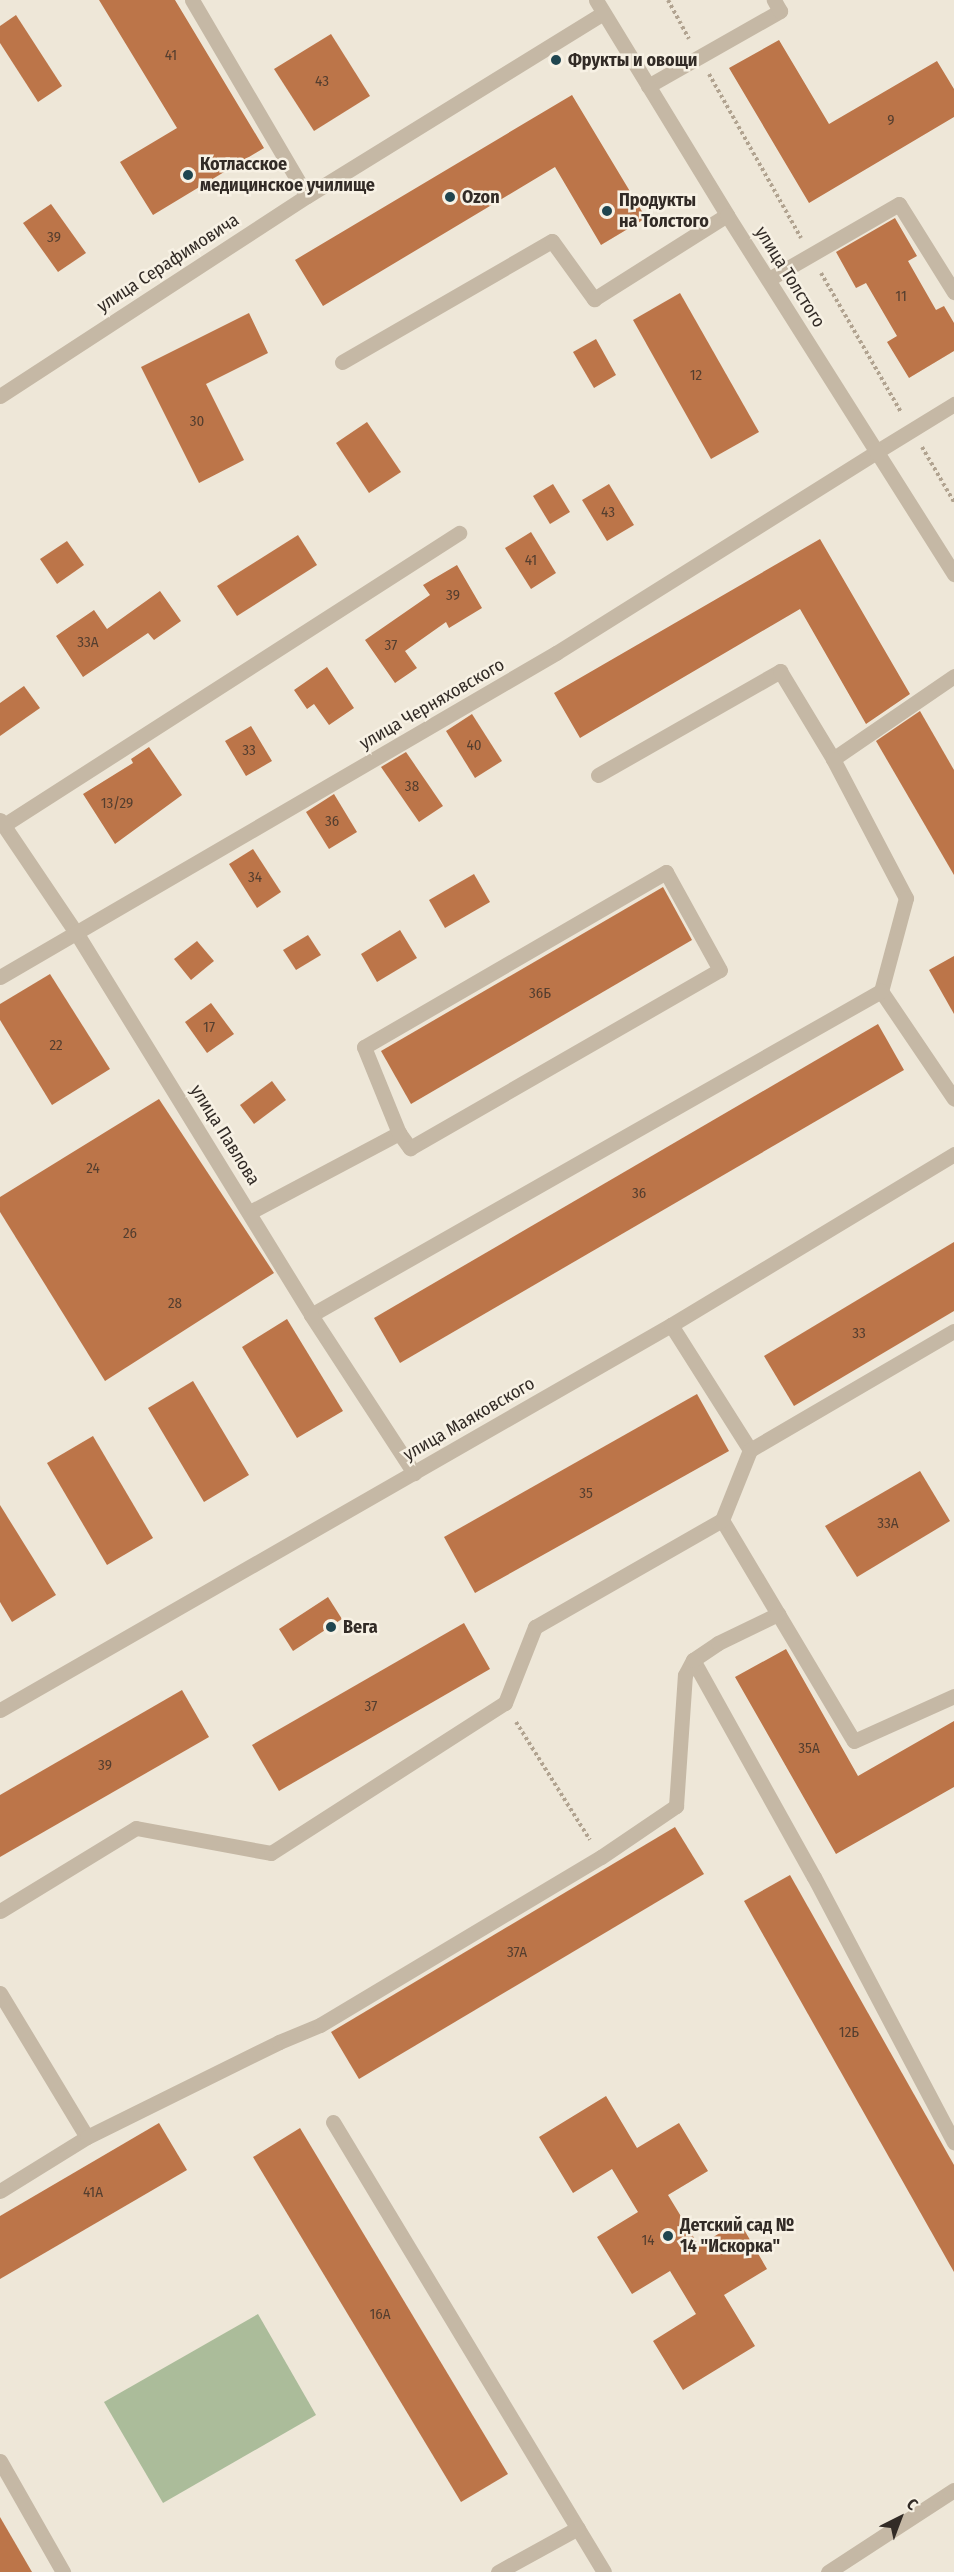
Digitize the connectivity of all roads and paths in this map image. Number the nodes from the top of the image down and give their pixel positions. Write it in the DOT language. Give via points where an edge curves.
graph roads {
  1 [pos="192,0"];
  2 [pos="774,0"];
  3 [pos="599,6"];
  4 [pos="648,87"];
  5 [pos="307,196"];
  6 [pos="727,215"];
  7 [pos="769,279"];
  8 [pos="954,292"];
  9 [pos="342,362"];
  10 [pos="0,396"];
  11 [pos="954,404"];
  12 [pos="876,452"];
  13 [pos="459,533"];
  14 [pos="954,574"];
  15 [pos="954,676"];
  16 [pos="833,759"];
  17 [pos="598,775"];
  18 [pos="2,822"];
  19 [pos="77,934"];
  20 [pos="0,977"];
  21 [pos="881,991"];
  22 [pos="954,1099"];
  23 [pos="399,1133"];
  24 [pos="953,1158"];
  25 [pos="250,1212"];
  26 [pos="311,1315"];
  27 [pos="671,1325"];
  28 [pos="954,1331"];
  29 [pos="750,1450"];
  30 [pos="414,1473"];
  31 [pos="722,1520"];
  32 [pos="778,1614"];
  33 [pos="693,1660"];
  34 [pos="954,1696"];
  35 [pos="505,1703"];
  36 [pos="0,1710"];
  37 [pos="601,1857"];
  38 [pos="0,1911"];
  39 [pos="0,1993"];
  40 [pos="333,2121"];
  41 [pos="87,2137"];
  42 [pos="954,2142"];
  43 [pos="0,2191"];
  44 [pos="0,2461"];
  45 [pos="954,2490"];
  46 [pos="578,2528"];
  47 [pos="63,2572"];
  48 [pos="498,2572"];
  49 [pos="604,2572"];
  50 [pos="828,2572"];
  1 -- 5 [label="street"];
  2 -- 4 [label="street" via="780,10"];
  3 -- 4 [label="street, улица Толстого"];
  3 -- 5 [label="street, улица Серафимовича"];
  4 -- 6 [label="street, улица Толстого"];
  5 -- 10 [label="street, улица Серафимовича"];
  6 -- 7 [label="street, улица Толстого"];
  6 -- 9 [label="street" via="594,299 552,241"];
  7 -- 8 [label="street" via="899,204"];
  7 -- 12 [label="street, улица Толстого"];
  11 -- 12 [label="street, улица Черняховского"];
  12 -- 14 [label="street, улица Толстого"];
  12 -- 19 [label="street, улица Черняховского" via="556,653"];
  13 -- 18 [label="street"];
  15 -- 16 [label="street"];
  16 -- 17 [label="street" via="780,671"];
  16 -- 21 [label="street" via="906,898"];
  18 -- 19 [label="street, улица Павлова"];
  19 -- 20 [label="street, улица Черняховского"];
  19 -- 25 [label="street, улица Павлова"];
  21 -- 22 [label="street"];
  21 -- 26 [label="street"];
  23 -- 23 [label="street" via="363,1047 666,872 720,970 410,1148"];
  23 -- 25 [label="street"];
  24 -- 27 [label="street, улица Маяковского"];
  25 -- 26 [label="street, улица Павлова"];
  26 -- 30 [label="street, улица Павлова"];
  27 -- 29 [label="street"];
  27 -- 30 [label="street, улица Маяковского"];
  28 -- 29 [label="street"];
  29 -- 31 [label="street"];
  30 -- 36 [label="street, улица Маяковского"];
  31 -- 32 [label="street"];
  31 -- 35 [label="street" via="535,1627"];
  32 -- 33 [label="street" via="718,1643"];
  32 -- 34 [label="street" via="854,1741"];
  33 -- 37 [label="street" via="685,1675 676,1806"];
  33 -- 42 [label="street" via="814,1877"];
  35 -- 37 [label="path"];
  35 -- 38 [label="street" via="271,1853 136,1828"];
  37 -- 41 [label="street" via="320,2025"];
  39 -- 41 [label="street"];
  40 -- 46 [label="street"];
  41 -- 43 [label="street"];
  44 -- 47 [label="street"];
  45 -- 50 [label="street"];
  46 -- 48 [label="street"];
  46 -- 49 [label="street"];
}
